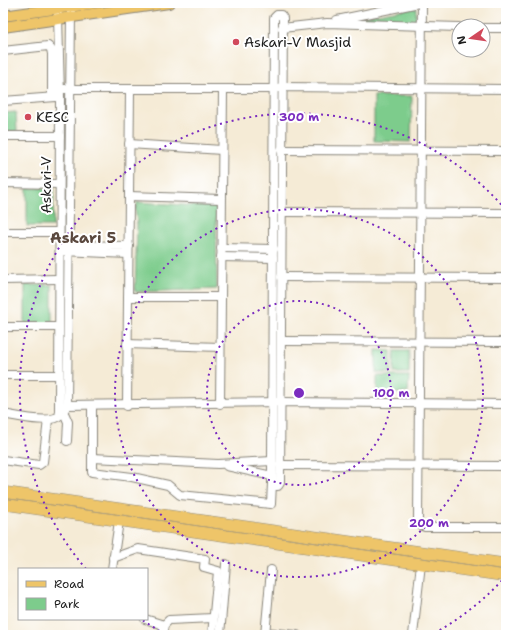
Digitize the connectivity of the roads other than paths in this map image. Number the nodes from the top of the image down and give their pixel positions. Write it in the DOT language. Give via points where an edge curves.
graph roads {
  1 [pos="97,3"];
  2 [pos="169,3"];
  3 [pos="419,3"];
  4 [pos="422,3"];
  5 [pos="71,7"];
  6 [pos="58,8"];
  7 [pos="3,16"];
  8 [pos="71,18"];
  9 [pos="58,20"];
  10 [pos="326,23"];
  11 [pos="3,27"];
  12 [pos="422,27"];
  13 [pos="451,27"];
  14 [pos="282,28"];
  15 [pos="491,28"];
  16 [pos="506,28"];
  17 [pos="3,51"];
  18 [pos="278,88"];
  19 [pos="422,88"];
  20 [pos="71,89"];
  21 [pos="506,89"];
  22 [pos="130,90"];
  23 [pos="223,90"];
  24 [pos="57,94"];
  25 [pos="3,101"];
  26 [pos="3,136"];
  27 [pos="60,136"];
  28 [pos="129,144"];
  29 [pos="222,150"];
  30 [pos="281,150"];
  31 [pos="421,151"];
  32 [pos="506,151"];
  33 [pos="3,183"];
  34 [pos="59,184"];
  35 [pos="129,196"];
  36 [pos="221,198"];
  37 [pos="281,212"];
  38 [pos="420,212"];
  39 [pos="506,213"];
  40 [pos="3,232"];
  41 [pos="59,232"];
  42 [pos="3,242"];
  43 [pos="59,248"];
  44 [pos="68,248"];
  45 [pos="221,248"];
  46 [pos="129,250"];
  47 [pos="275,253"];
  48 [pos="221,257"];
  49 [pos="281,277"];
  50 [pos="420,277"];
  51 [pos="506,278"];
  52 [pos="58,279"];
  53 [pos="3,280"];
  54 [pos="128,297"];
  55 [pos="220,297"];
  56 [pos="3,327"];
  57 [pos="58,327"];
  58 [pos="281,341"];
  59 [pos="419,342"];
  60 [pos="506,342"];
  61 [pos="127,344"];
  62 [pos="220,347"];
  63 [pos="3,375"];
  64 [pos="58,375"];
  65 [pos="277,402"];
  66 [pos="220,404"];
  67 [pos="418,404"];
  68 [pos="506,404"];
  69 [pos="92,405"];
  70 [pos="127,406"];
  71 [pos="63,411"];
  72 [pos="3,414"];
  73 [pos="48,420"];
  74 [pos="67,441"];
  75 [pos="92,458"];
  76 [pos="3,460"];
  77 [pos="272,461"];
  78 [pos="218,464"];
  79 [pos="280,465"];
  80 [pos="418,466"];
  81 [pos="506,466"];
  82 [pos="272,480"];
  83 [pos="3,492"];
  84 [pos="3,504"];
  85 [pos="119,521"];
  86 [pos="506,527"];
  87 [pos="113,558"];
  88 [pos="226,564"];
  89 [pos="421,564"];
  90 [pos="506,564"];
  91 [pos="112,568"];
  92 [pos="271,570"];
  93 [pos="506,576"];
  94 [pos="213,618"];
  95 [pos="148,620"];
  96 [pos="164,625"];
  97 [pos="265,634"];
  98 [pos="162,635"];
  99 [pos="212,635"];
  100 [pos="220,635"];
  101 [pos="297,635"];
  102 [pos="413,635"];
  1 -- 5 [label="main road"];
  2 -- 8 [label="main road"];
  3 -- 10 [label="street"];
  4 -- 12 [label="street"];
  5 -- 6 [label="main road"];
  5 -- 8 [label="street, Askari-V"];
  6 -- 7 [label="main road"];
  6 -- 9 [label="street, Askari-V"];
  8 -- 9 [label="main road"];
  8 -- 20 [label="street, Askari-V"];
  9 -- 11 [label="main road"];
  9 -- 24 [label="street, Askari-V"];
  10 -- 12 [label="street"];
  10 -- 14 [label="street"];
  12 -- 13 [label="street"];
  12 -- 19 [label="street"];
  14 -- 18 [label="street"];
  14 -- 18 [label="street" via="282,16 277,15 274,18"];
  15 -- 16 [label="street"];
  17 -- 24 [label="street" via="48,46 52,54"];
  18 -- 19 [label="street"];
  18 -- 23 [label="street"];
  18 -- 30 [label="street"];
  18 -- 47 [label="street"];
  19 -- 21 [label="street"];
  19 -- 31 [label="street"];
  20 -- 22 [label="street"];
  20 -- 24 [label="street"];
  20 -- 44 [label="street, Askari-V"];
  22 -- 23 [label="street"];
  22 -- 28 [label="street"];
  23 -- 29 [label="street"];
  24 -- 25 [label="street"];
  24 -- 27 [label="street, Askari-V"];
  26 -- 27 [label="street"];
  27 -- 34 [label="street, Askari-V"];
  28 -- 29 [label="street"];
  28 -- 35 [label="street"];
  29 -- 36 [label="street"];
  30 -- 31 [label="street"];
  30 -- 37 [label="street"];
  31 -- 32 [label="street"];
  31 -- 38 [label="street"];
  33 -- 34 [label="street"];
  34 -- 41 [label="street, Askari-V"];
  35 -- 36 [label="street"];
  35 -- 46 [label="street"];
  36 -- 45 [label="street"];
  37 -- 38 [label="street"];
  37 -- 47 [label="street"];
  38 -- 39 [label="street"];
  38 -- 50 [label="street"];
  40 -- 41 [label="street"];
  40 -- 42 [label="street"];
  41 -- 43 [label="street, Askari-V"];
  43 -- 44 [label="street"];
  43 -- 52 [label="street, Askari-V"];
  44 -- 46 [label="street"];
  44 -- 71 [label="street, Askari-V"];
  45 -- 47 [label="street"];
  45 -- 48 [label="street"];
  46 -- 54 [label="street"];
  47 -- 48 [label="street"];
  47 -- 49 [label="street"];
  47 -- 65 [label="street"];
  48 -- 55 [label="street"];
  49 -- 50 [label="street"];
  49 -- 58 [label="street"];
  50 -- 51 [label="street"];
  50 -- 59 [label="street"];
  52 -- 53 [label="street"];
  52 -- 57 [label="street, Askari-V"];
  54 -- 55 [label="street"];
  54 -- 61 [label="street"];
  55 -- 62 [label="street"];
  56 -- 57 [label="street"];
  57 -- 64 [label="street, Askari-V"];
  58 -- 59 [label="street"];
  58 -- 65 [label="street"];
  59 -- 60 [label="street"];
  59 -- 67 [label="street"];
  61 -- 62 [label="street"];
  61 -- 70 [label="street"];
  62 -- 66 [label="street"];
  63 -- 64 [label="street"];
  64 -- 71 [label="street, Askari-V"];
  65 -- 66 [label="street"];
  65 -- 67 [label="street"];
  65 -- 77 [label="street"];
  65 -- 79 [label="street"];
  66 -- 70 [label="street"];
  67 -- 68 [label="street"];
  67 -- 80 [label="street"];
  69 -- 70 [label="street"];
  69 -- 71 [label="street"];
  69 -- 75 [label="street"];
  71 -- 73 [label="street" via="56,419"];
  71 -- 74 [label="street" via="68,422"];
  72 -- 73 [label="street"];
  73 -- 76 [label="street" via="43,462 39,465"];
  75 -- 78 [label="street"];
  75 -- 82 [label="street" via="92,472 132,476 168,485 180,495 271,504"];
  77 -- 78 [label="street"];
  77 -- 82 [label="street"];
  78 -- 82 [label="street"];
  79 -- 80 [label="street"];
  79 -- 82 [label="street" via="278,486 275,486"];
  80 -- 81 [label="street"];
  80 -- 86 [label="street" via="420,525"];
  83 -- 90 [label="highway"];
  84 -- 85 [label="highway"];
  85 -- 87 [label="street"];
  85 -- 89 [label="highway"];
  87 -- 91 [label="street"];
  87 -- 94 [label="street" via="138,549 205,559 204,567 218,571"];
  88 -- 100 [label="street"];
  89 -- 93 [label="highway"];
  89 -- 102 [label="street"];
  92 -- 97 [label="street"];
  94 -- 96 [label="street" via="175,618"];
  94 -- 99 [label="street"];
  95 -- 96 [label="street"];
  96 -- 98 [label="street"];
  97 -- 101 [label="street"];
}
